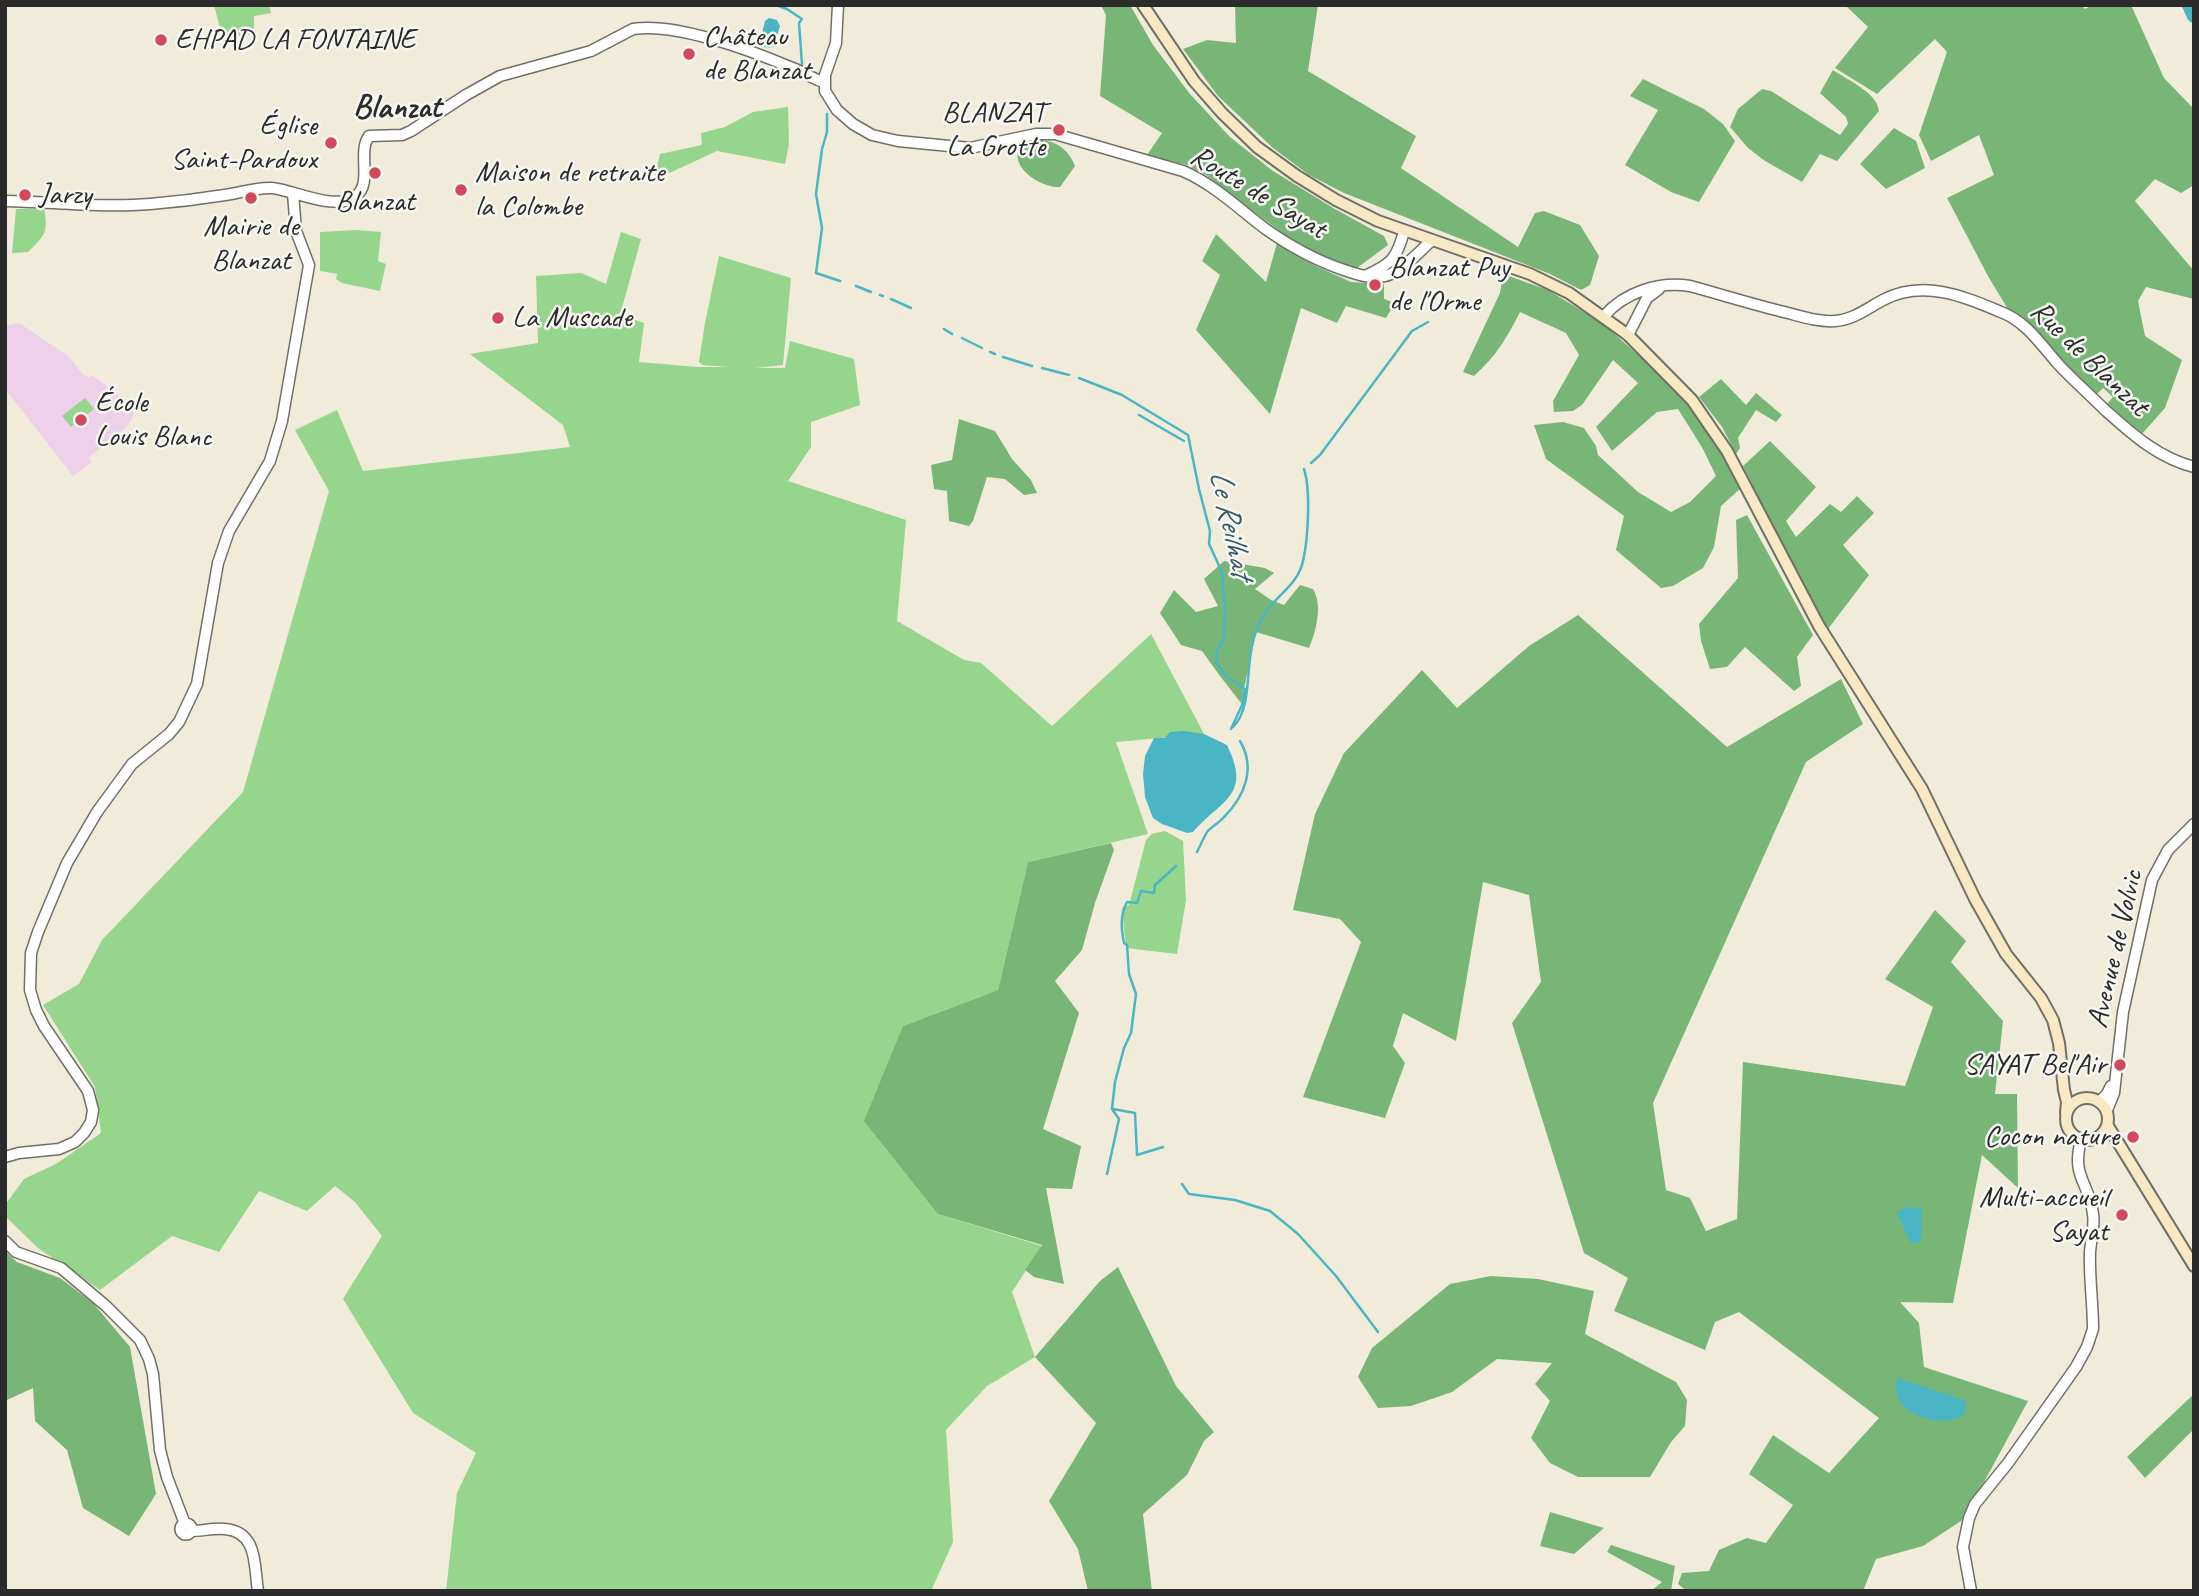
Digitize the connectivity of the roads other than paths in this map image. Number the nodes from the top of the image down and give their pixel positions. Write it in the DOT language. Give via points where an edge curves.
graph roads {
  1 [pos="838,5"];
  2 [pos="1143,5"];
  3 [pos="824,82"];
  4 [pos="293,193"];
  5 [pos="5,201"];
  6 [pos="1404,231"];
  7 [pos="1432,240"];
  8 [pos="1364,276"];
  9 [pos="1666,286"];
  10 [pos="1604,316"];
  11 [pos="1628,335"];
  12 [pos="2194,467"];
  13 [pos="2194,824"];
  14 [pos="2062,1078"];
  15 [pos="2085,1098"];
  16 [pos="2103,1106"];
  17 [pos="2066,1113"];
  18 [pos="2104,1131"];
  19 [pos="2081,1140"];
  20 [pos="5,1157"];
  21 [pos="5,1241"];
  22 [pos="2194,1266"];
  23 [pos="258,1591"];
  24 [pos="1971,1591"];
  1 -- 3 [label="street" via="836,43"];
  2 -- 6 [label="main road" via="1194,81 1257,147 1336,200"];
  3 -- 4 [label="street" via="706,38 650,27 632,29 591,51 500,76 402,135 369,135 363,184 354,198 343,201"];
  3 -- 8 [label="street, Route de Sayat" via="837,110 853,124 885,139 970,148 1055,134 1183,171 1211,185 1295,247"];
  4 -- 5 [label="street" via="254,189 188,201 116,206"];
  4 -- 20 [label="street" via="296,231 309,265 282,421 270,461 229,531 218,563 197,684 179,722 132,764 91,822 67,863 31,953 30,990 36,1010 88,1091 91,1122 75,1142 59,1149"];
  6 -- 7 [label="main road"];
  6 -- 8 [label="street" via="1393,260"];
  7 -- 8 [label="street, Route de Sayat" via="1393,274"];
  7 -- 10 [label="main road" via="1530,274"];
  9 -- 10 [label="street, Rue de Blanzat" via="1627,297"];
  9 -- 11 [label="street" via="1647,298"];
  9 -- 12 [label="street, Rue de Blanzat" via="1690,286 1830,321 1847,319 1904,292 1933,289 1956,295 2018,321 2137,439"];
  10 -- 11 [label="main road"];
  11 -- 14 [label="main road" via="1692,400 1727,451 1819,626 1923,789 2006,954 2042,998 2056,1030"];
  13 -- 16 [label="street, Avenue de Volvic" via="2168,850 2152,880 2129,986 2114,1093"];
  14 -- 15 [label="main road" via="2075,1096"];
  14 -- 17 [label="main road"];
  15 -- 16 [label="main road"];
  15 -- 17 [label="main road" via="2071,1104"];
  16 -- 18 [label="main road"];
  17 -- 19 [label="main road" via="2068,1129"];
  18 -- 19 [label="main road" via="2089,1141"];
  18 -- 22 [label="main road" via="2126,1155"];
  19 -- 24 [label="street" via="2077,1169 2094,1214 2093,1329 2076,1367 1975,1504 1963,1546"];
  21 -- 23 [label="street" via="16,1252 61,1268 140,1339 153,1374 160,1450 188,1527 221,1529 247,1538"];
}
